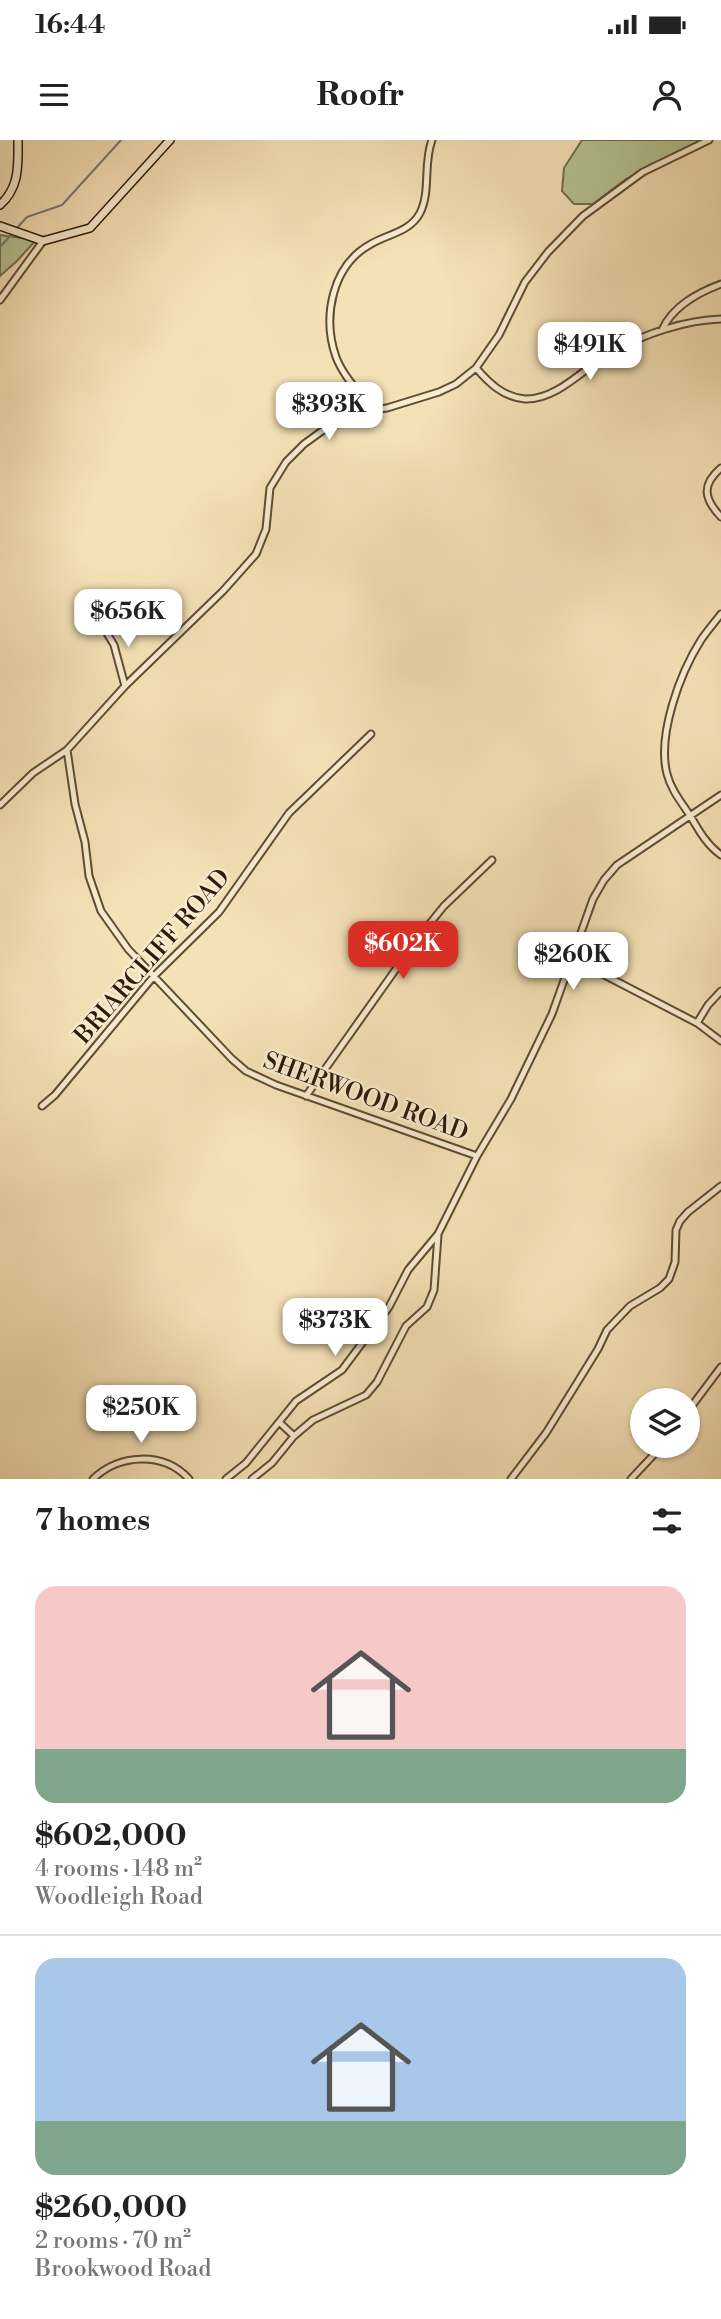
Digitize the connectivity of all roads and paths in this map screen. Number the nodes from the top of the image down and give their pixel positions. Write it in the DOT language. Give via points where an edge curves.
graph roads {
  1 [pos="18,140"];
  2 [pos="170,140"];
  3 [pos="432,140"];
  4 [pos="709,140"];
  5 [pos="0,205"];
  6 [pos="0,226"];
  7 [pos="43,241"];
  8 [pos="721,284"];
  9 [pos="0,300"];
  10 [pos="721,319"];
  11 [pos="662,330"];
  12 [pos="475,368"];
  13 [pos="372,410"];
  14 [pos="721,468"];
  15 [pos="721,517"];
  16 [pos="721,614"];
  17 [pos="102,625"];
  18 [pos="125,686"];
  19 [pos="371,734"];
  20 [pos="67,750"];
  21 [pos="721,795"];
  22 [pos="0,805"];
  23 [pos="690,816"];
  24 [pos="721,855"];
  25 [pos="492,860"];
  26 [pos="571,961"];
  27 [pos="154,976"];
  28 [pos="721,991"];
  29 [pos="697,1023"];
  30 [pos="721,1041"];
  31 [pos="306,1096"];
  32 [pos="41,1106"];
  33 [pos="477,1156"];
  34 [pos="721,1186"];
  35 [pos="438,1234"];
  36 [pos="721,1367"];
  37 [pos="700,1395"];
  38 [pos="279,1422"];
  39 [pos="295,1436"];
  40 [pos="651,1458"];
  41 [pos="93,1479"];
  42 [pos="189,1479"];
  43 [pos="226,1479"];
  44 [pos="252,1479"];
  45 [pos="511,1479"];
  46 [pos="631,1479"];
  1 -- 5 [label="street" via="17,179"];
  2 -- 7 [label="street" via="90,228"];
  3 -- 13 [label="street" via="420,213 411,225 369,244 354,257 338,280 331,304 336,356"];
  4 -- 12 [label="street" via="643,172 583,216 525,282 499,335"];
  6 -- 7 [label="street"];
  7 -- 9 [label="street"];
  8 -- 11 [label="street" via="684,303 667,318"];
  10 -- 11 [label="street"];
  11 -- 12 [label="street" via="615,351 554,392 536,398 505,394"];
  12 -- 13 [label="street" via="439,392"];
  13 -- 18 [label="street" via="322,431 287,461 270,488 266,529 256,554"];
  14 -- 15 [label="street" via="707,488 708,500"];
  16 -- 23 [label="street" via="688,663 664,742 671,787"];
  17 -- 18 [label="street" via="114,645"];
  18 -- 20 [label="street"];
  19 -- 27 [label="street, BRIARCLIFF ROAD" via="289,813 219,912"];
  20 -- 22 [label="street" via="33,773"];
  20 -- 27 [label="street, SHERWOOD ROAD" via="94,894 113,930"];
  21 -- 23 [label="street"];
  23 -- 24 [label="street"];
  23 -- 26 [label="street" via="617,865 604,880"];
  25 -- 31 [label="street" via="418,938"];
  26 -- 29 [label="street"];
  26 -- 33 [label="street" via="552,1014"];
  27 -- 31 [label="street, SHERWOOD ROAD" via="232,1059 246,1070"];
  27 -- 32 [label="street, BRIARCLIFF ROAD"];
  28 -- 29 [label="street"];
  29 -- 30 [label="street"];
  31 -- 33 [label="street, SHERWOOD ROAD"];
  33 -- 35 [label="street"];
  34 -- 45 [label="street" via="680,1221 669,1279 630,1306 607,1330 546,1433"];
  35 -- 38 [label="street" via="408,1270 389,1307 342,1370 296,1401"];
  35 -- 39 [label="street" via="434,1290 426,1307 406,1326 377,1382 366,1395 313,1420"];
  36 -- 37 [label="street"];
  38 -- 39 [label="street"];
  38 -- 43 [label="street" via="249,1460"];
  39 -- 44 [label="street"];
  40 -- 46 [label="street"];
  41 -- 42 [label="street" via="120,1461 138,1458 173,1466"];
}
